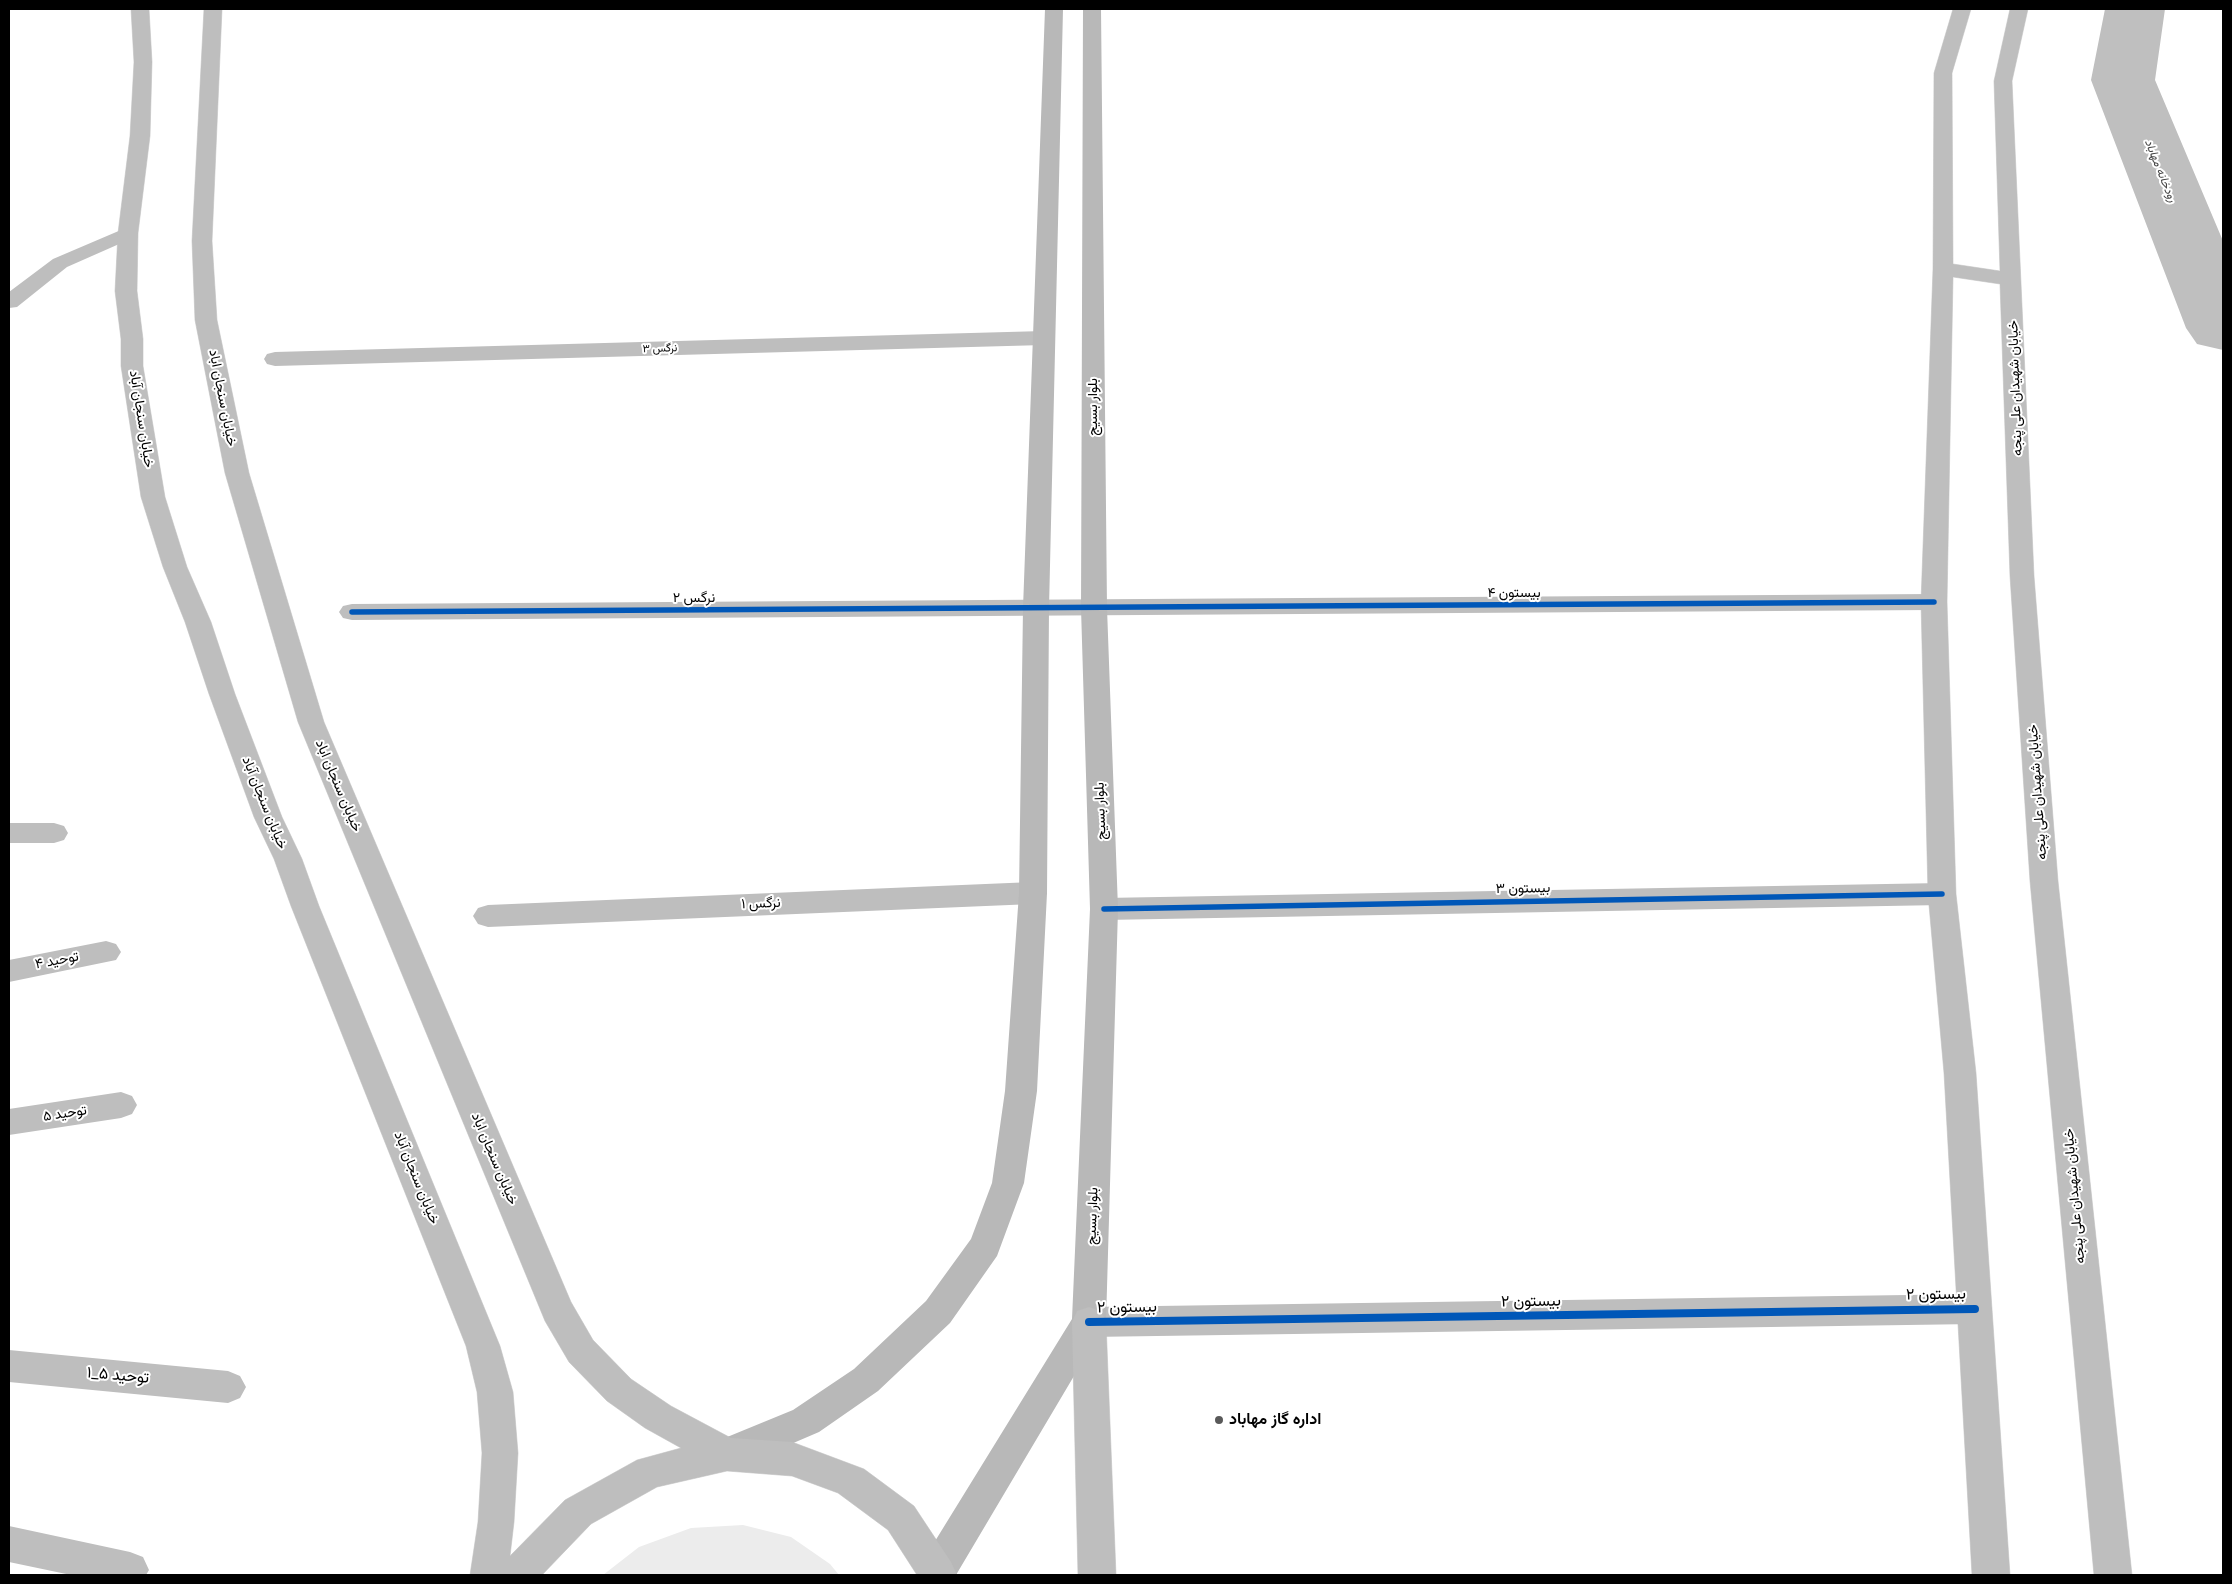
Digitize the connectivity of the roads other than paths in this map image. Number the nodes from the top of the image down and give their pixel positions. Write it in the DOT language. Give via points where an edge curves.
graph roads {
  1 [pos="140,9"];
  2 [pos="213,9"];
  3 [pos="1054,9"];
  4 [pos="1092,9"];
  5 [pos="1962,9"];
  6 [pos="2019,9"];
  7 [pos="128,233"];
  8 [pos="1942,269"];
  9 [pos="2012,280"];
  10 [pos="9,302"];
  11 [pos="1044,338"];
  12 [pos="275,359"];
  13 [pos="1934,602"];
  14 [pos="1036,608"];
  15 [pos="1094,608"];
  16 [pos="352,612"];
  17 [pos="9,833"];
  18 [pos="54,833"];
  19 [pos="1033,893"];
  20 [pos="1942,894"];
  21 [pos="1104,909"];
  22 [pos="488,916"];
  23 [pos="106,952"];
  24 [pos="9,971"];
  25 [pos="121,1105"];
  26 [pos="9,1122"];
  27 [pos="1975,1308"];
  28 [pos="1088,1322"];
  29 [pos="9,1366"];
  30 [pos="228,1386"];
  31 [pos="728,1454"];
  32 [pos="9,1544"];
  33 [pos="130,1570"];
  34 [pos="938,1574"];
  35 [pos="489,1575"];
  36 [pos="517,1575"];
  37 [pos="1097,1575"];
  38 [pos="1991,1575"];
  39 [pos="2113,1575"];
  1 -- 7 [label="main road, خیابان سنجان آباد" via="143,62 140,136"];
  2 -- 31 [label="main road, خیابان سنجان اباد" via="202,241 206,320 236,473 311,722 557,1310 581,1351 619,1390 658,1417"];
  3 -- 11 [label="main road"];
  4 -- 15 [label="main road, بلوار بسیج"];
  5 -- 8 [label="main road" via="1944,72"];
  6 -- 9 [label="main road, خیابان شهیدان علی پنجه" via="2003,80"];
  7 -- 10 [label="main road" via="60,263"];
  7 -- 35 [label="main road, خیابان سنجان آباد" via="126,291 132,366 153,497 175,567 268,817 288,859 483,1346 495,1392 500,1453"];
  8 -- 9 [label="main road"];
  8 -- 13 [label="main road"];
  9 -- 39 [label="main road, خیابان شهیدان علی پنجه" via="2022,576 2044,881"];
  11 -- 12 [label="main road, نرگس ۳"];
  11 -- 14 [label="main road"];
  13 -- 15 [label="main road, بیستون ۴"];
  13 -- 20 [label="main road"];
  14 -- 15 [label="main road, بیستون ۴"];
  14 -- 16 [label="main road, نرگس ۲"];
  14 -- 19 [label="main road"];
  15 -- 21 [label="main road, بلوار بسیج"];
  17 -- 18 [label="main road"];
  19 -- 22 [label="main road, نرگس ۱"];
  19 -- 31 [label="main road" via="1021,1091 1008,1183 985,1246 938,1312 866,1380 806,1422"];
  20 -- 21 [label="main road, بیستون ۳"];
  20 -- 27 [label="main road" via="1960,1073"];
  21 -- 28 [label="main road, بلوار بسیج"];
  23 -- 24 [label="main road, توحید ۴"];
  25 -- 26 [label="main road, توحید ۵"];
  27 -- 28 [label="main road, بیستون ۲"];
  27 -- 38 [label="main road"];
  28 -- 34 [label="main road, بلوار بسیج"];
  28 -- 37 [label="main road"];
  29 -- 30 [label="main road, توحید ۵_۱"];
  31 -- 34 [label="main road" via="792,1459 851,1480 902,1518"];
  31 -- 36 [label="main road" via="650,1472 578,1512"];
  32 -- 33 [label="main road"];
}
